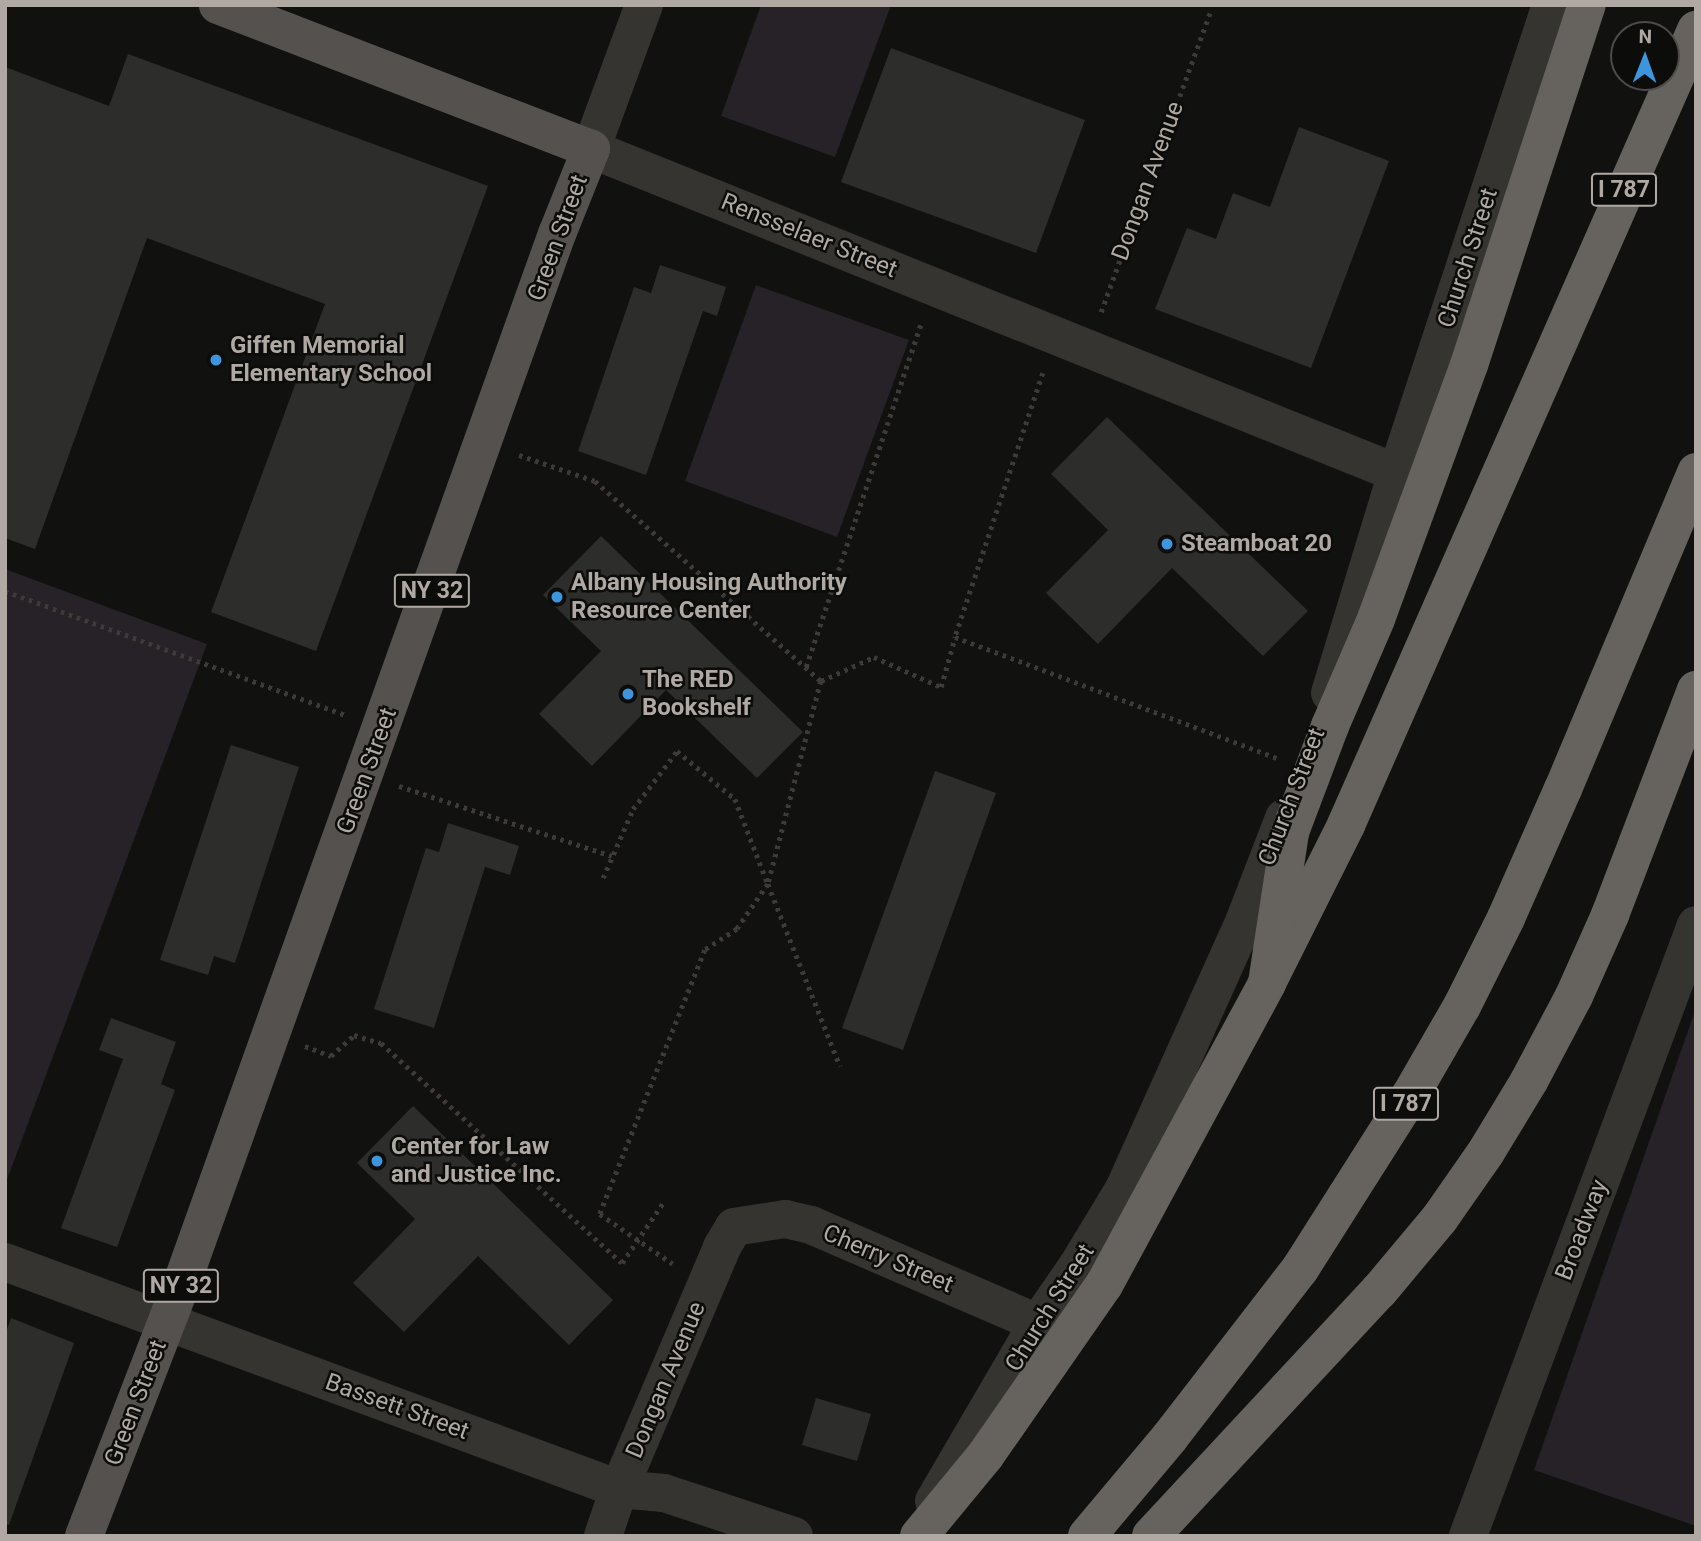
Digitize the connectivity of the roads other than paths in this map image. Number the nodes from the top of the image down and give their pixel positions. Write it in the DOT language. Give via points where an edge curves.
graph roads {
  1 [pos="218,5"];
  2 [pos="644,5"];
  3 [pos="1552,5"];
  4 [pos="1587,5"];
  5 [pos="1696,30"];
  6 [pos="591,149"];
  7 [pos="1696,472"];
  8 [pos="1397,473"];
  9 [pos="1696,690"];
  10 [pos="1696,925"];
  11 [pos="1267,983"];
  12 [pos="734,1227"];
  13 [pos="5,1262"];
  14 [pos="168,1322"];
  15 [pos="1038,1323"];
  16 [pos="620,1489"];
  17 [pos="84,1536"];
  18 [pos="603,1536"];
  19 [pos="794,1536"];
  20 [pos="914,1536"];
  21 [pos="919,1536"];
  22 [pos="1087,1536"];
  23 [pos="1151,1536"];
  24 [pos="1468,1536"];
  1 -- 6 [label="main road, Rensselaer Street"];
  2 -- 6 [label="street, Green Street"];
  3 -- 8 [label="street, Church Street"];
  4 -- 11 [label="highway, bridge" via="1469,365 1376,619 1290,832"];
  5 -- 11 [label="highway, I 787" via="1346,825"];
  6 -- 8 [label="street, Rensselaer Street"];
  6 -- 14 [label="main road, Green Street / NY 32"];
  7 -- 22 [label="highway, I 787" via="1558,801 1456,1018 1300,1269"];
  8 -- 15 [label="street, Church Street" via="1321,722 1242,927 1124,1189"];
  9 -- 23 [label="highway" via="1574,996 1486,1152 1440,1218 1378,1291"];
  10 -- 24 [label="street, Broadway"];
  11 -- 21 [label="highway, I 787" via="1104,1285 985,1456"];
  12 -- 15 [label="street, Cherry Street" via="785,1219 811,1225"];
  12 -- 16 [label="street, Dongan Avenue"];
  13 -- 14 [label="street, Bassett Street"];
  14 -- 16 [label="street, Bassett Street"];
  14 -- 17 [label="main road, Green Street / NY 32"];
  15 -- 20 [label="street, Church Street"];
  16 -- 18 [label="street, Dongan Avenue"];
  16 -- 19 [label="street, Bassett Street" via="664,1493"];
}
